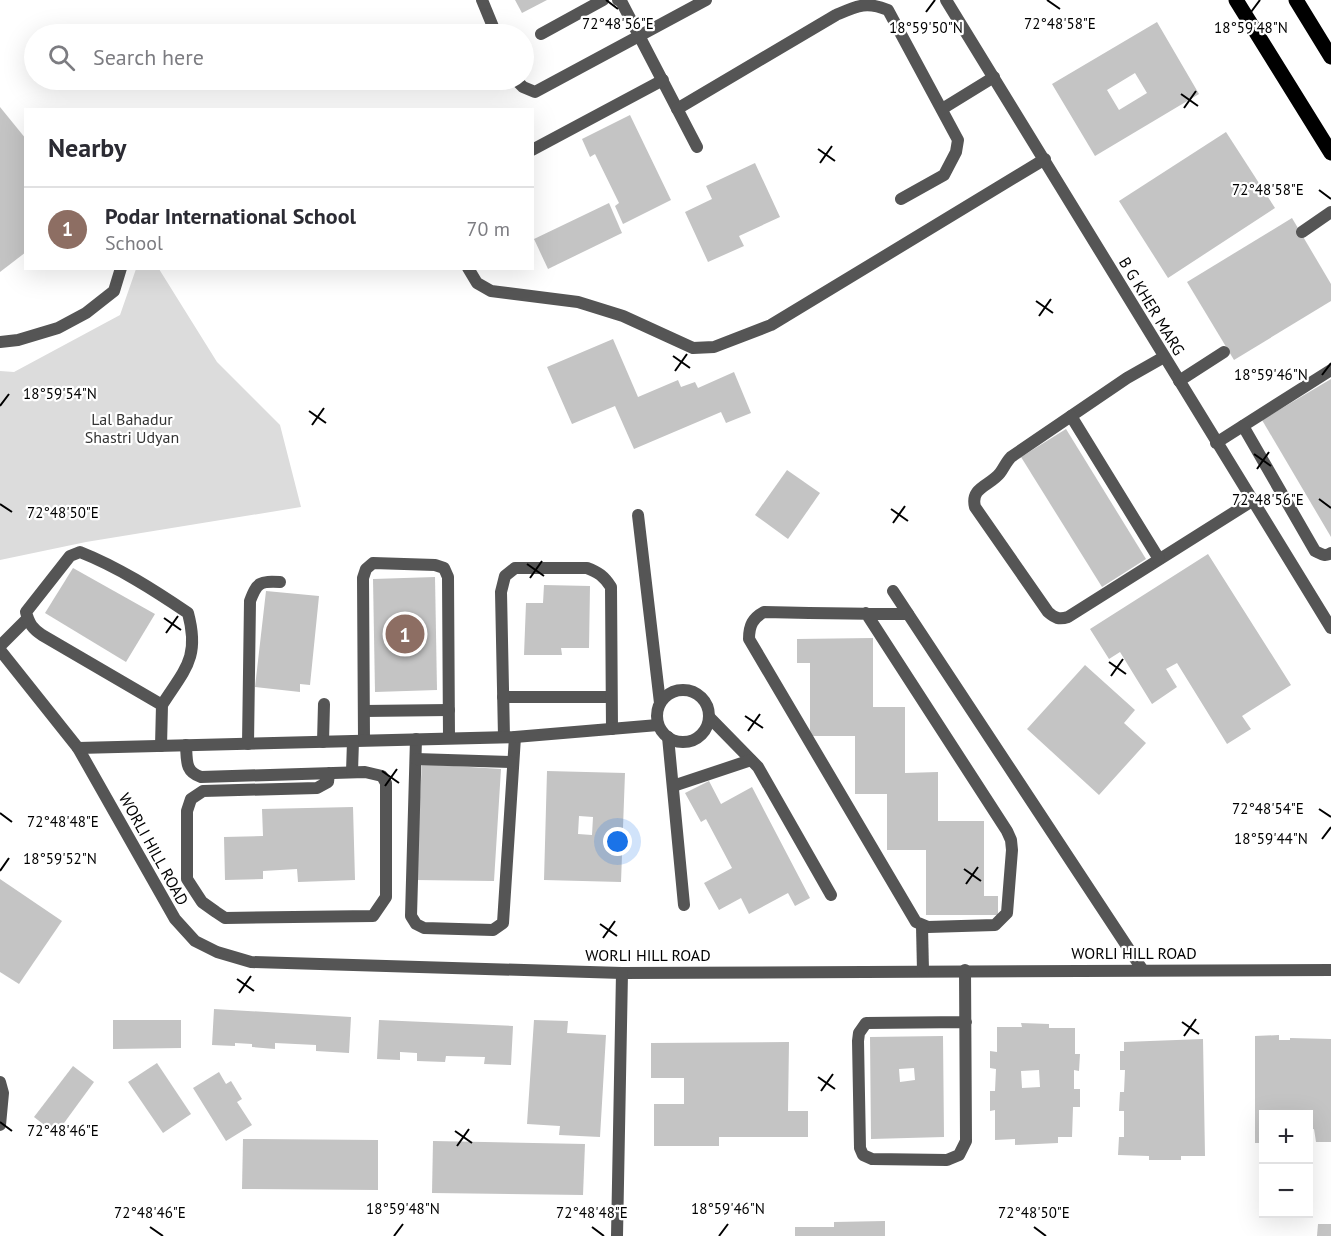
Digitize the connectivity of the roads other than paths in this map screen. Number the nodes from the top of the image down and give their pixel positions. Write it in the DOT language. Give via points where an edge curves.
graph roads {
  1 [pos="482,0"];
  2 [pos="603,0"];
  3 [pos="618,0"];
  4 [pos="706,0"];
  5 [pos="946,0"];
  6 [pos="1236,0"];
  7 [pos="1296,0"];
  8 [pos="492,24"];
  9 [pos="541,34"];
  10 [pos="640,36"];
  11 [pos="1331,57"];
  12 [pos="994,77"];
  13 [pos="663,80"];
  14 [pos="530,90"];
  15 [pos="677,109"];
  16 [pos="942,110"];
  17 [pos="697,147"];
  18 [pos="534,149"];
  19 [pos="1331,153"];
  20 [pos="1045,159"];
  21 [pos="901,199"];
  22 [pos="1331,212"];
  23 [pos="1302,232"];
  24 [pos="120,270"];
  25 [pos="469,270"];
  26 [pos="0,342"];
  27 [pos="1224,352"];
  28 [pos="1164,357"];
  29 [pos="1331,370"];
  30 [pos="1179,381"];
  31 [pos="1071,416"];
  32 [pos="1243,426"];
  33 [pos="1216,443"];
  34 [pos="1252,501"];
  35 [pos="638,515"];
  36 [pos="1331,553"];
  37 [pos="1159,559"];
  38 [pos="280,582"];
  39 [pos="893,591"];
  40 [pos="866,613"];
  41 [pos="908,614"];
  42 [pos="27,619"];
  43 [pos="1331,628"];
  44 [pos="0,648"];
  45 [pos="503,697"];
  46 [pos="611,697"];
  47 [pos="660,703"];
  48 [pos="324,704"];
  49 [pos="162,705"];
  50 [pos="449,710"];
  51 [pos="364,711"];
  52 [pos="710,718"];
  53 [pos="658,725"];
  54 [pos="612,729"];
  55 [pos="509,737"];
  56 [pos="668,737"];
  57 [pos="449,738"];
  58 [pos="416,739"];
  59 [pos="359,741"];
  60 [pos="323,742"];
  61 [pos="248,744"];
  62 [pos="161,746"];
  63 [pos="186,746"];
  64 [pos="78,748"];
  65 [pos="416,759"];
  66 [pos="751,760"];
  67 [pos="512,762"];
  68 [pos="352,772"];
  69 [pos="329,773"];
  70 [pos="673,786"];
  71 [pos="831,895"];
  72 [pos="684,905"];
  73 [pos="922,926"];
  74 [pos="1142,969"];
  75 [pos="965,970"];
  76 [pos="1331,970"];
  77 [pos="923,971"];
  78 [pos="622,973"];
  79 [pos="966,1022"];
  80 [pos="0,1082"];
  81 [pos="0,1125"];
  82 [pos="617,1236"];
  1 -- 8 [label="street"];
  2 -- 9 [label="street"];
  3 -- 10 [label="street"];
  4 -- 10 [label="street"];
  5 -- 12 [label="street, B G KHER MARG"];
  6 -- 19 [label="main road"];
  7 -- 11 [label="main road"];
  10 -- 13 [label="street"];
  10 -- 14 [label="street" via="535,92"];
  12 -- 16 [label="street"];
  12 -- 20 [label="street, B G KHER MARG"];
  13 -- 15 [label="street"];
  13 -- 18 [label="street"];
  15 -- 16 [label="street" via="836,15 874,4 888,10"];
  15 -- 17 [label="street"];
  16 -- 21 [label="street" via="958,140 956,152 944,175"];
  20 -- 25 [label="street" via="771,325 714,346 693,348 623,316 578,302 490,291 477,283"];
  20 -- 28 [label="street, B G KHER MARG"];
  22 -- 23 [label="street"];
  24 -- 26 [label="street" via="114,291 86,313 58,328"];
  27 -- 30 [label="street"];
  28 -- 30 [label="street, B G KHER MARG"];
  28 -- 31 [label="street"];
  29 -- 32 [label="street"];
  30 -- 33 [label="street, B G KHER MARG"];
  31 -- 37 [label="street"];
  31 -- 37 [label="street" via="1011,457 1000,473 980,488 975,507 1048,612 1061,619"];
  32 -- 33 [label="street"];
  32 -- 36 [label="street" via="1315,551 1322,555"];
  33 -- 34 [label="street, B G KHER MARG"];
  34 -- 37 [label="street"];
  34 -- 43 [label="street, B G KHER MARG"];
  35 -- 47 [label="street"];
  38 -- 61 [label="street" via="264,581 256,587 250,601"];
  39 -- 41 [label="street"];
  40 -- 41 [label="street"];
  40 -- 73 [label="street" via="1011,840 1007,913 1001,921 995,925"];
  40 -- 73 [label="street" via="764,612 750,624 749,639 916,922"];
  41 -- 74 [label="street"];
  42 -- 44 [label="street"];
  42 -- 49 [label="street" via="42,635"];
  42 -- 49 [label="street" via="26,612 70,556 80,552 164,597 188,613 193,634 191,659"];
  44 -- 64 [label="street, WORLI HILL ROAD"];
  45 -- 46 [label="street"];
  45 -- 46 [label="street" via="501,592 506,576 515,568 587,568 606,578 611,587"];
  45 -- 55 [label="street"];
  46 -- 54 [label="street"];
  47 -- 52 [label="street" via="678,690 690,690 708,706"];
  47 -- 53 [label="street"];
  48 -- 60 [label="street"];
  49 -- 62 [label="street"];
  50 -- 51 [label="street"];
  50 -- 51 [label="street" via="448,577 444,568 373,563 363,578"];
  50 -- 57 [label="street"];
  51 -- 59 [label="street"];
  52 -- 56 [label="street" via="697,738 686,742"];
  52 -- 66 [label="street"];
  53 -- 54 [label="street"];
  53 -- 56 [label="street"];
  54 -- 55 [label="street"];
  55 -- 57 [label="street"];
  55 -- 67 [label="street"];
  56 -- 70 [label="street"];
  57 -- 58 [label="street"];
  58 -- 59 [label="street"];
  58 -- 65 [label="street"];
  59 -- 60 [label="street"];
  59 -- 68 [label="street"];
  60 -- 61 [label="street"];
  61 -- 63 [label="street"];
  62 -- 63 [label="street"];
  62 -- 64 [label="street"];
  63 -- 69 [label="street" via="188,769 201,777"];
  64 -- 78 [label="street, WORLI HILL ROAD" via="175,919 195,941 217,952 251,962"];
  65 -- 67 [label="street"];
  65 -- 67 [label="street" via="411,916 424,928 493,930 503,923"];
  66 -- 70 [label="street"];
  66 -- 71 [label="street"];
  68 -- 69 [label="street"];
  68 -- 69 [label="street" via="382,776 386,783 386,897 373,916 225,918 202,902 187,879 187,811 191,799 203,791 317,788 328,782"];
  70 -- 72 [label="street"];
  73 -- 77 [label="street"];
  74 -- 75 [label="street, WORLI HILL ROAD"];
  74 -- 76 [label="street, WORLI HILL ROAD"];
  75 -- 77 [label="street, WORLI HILL ROAD"];
  75 -- 79 [label="street"];
  77 -- 78 [label="street, WORLI HILL ROAD"];
  78 -- 82 [label="street"];
  79 -- 79 [label="street" via="866,1023 862,1027 858,1041 863,1155 872,1159 947,1160 959,1155 966,1141"];
  80 -- 81 [label="street"];
}
